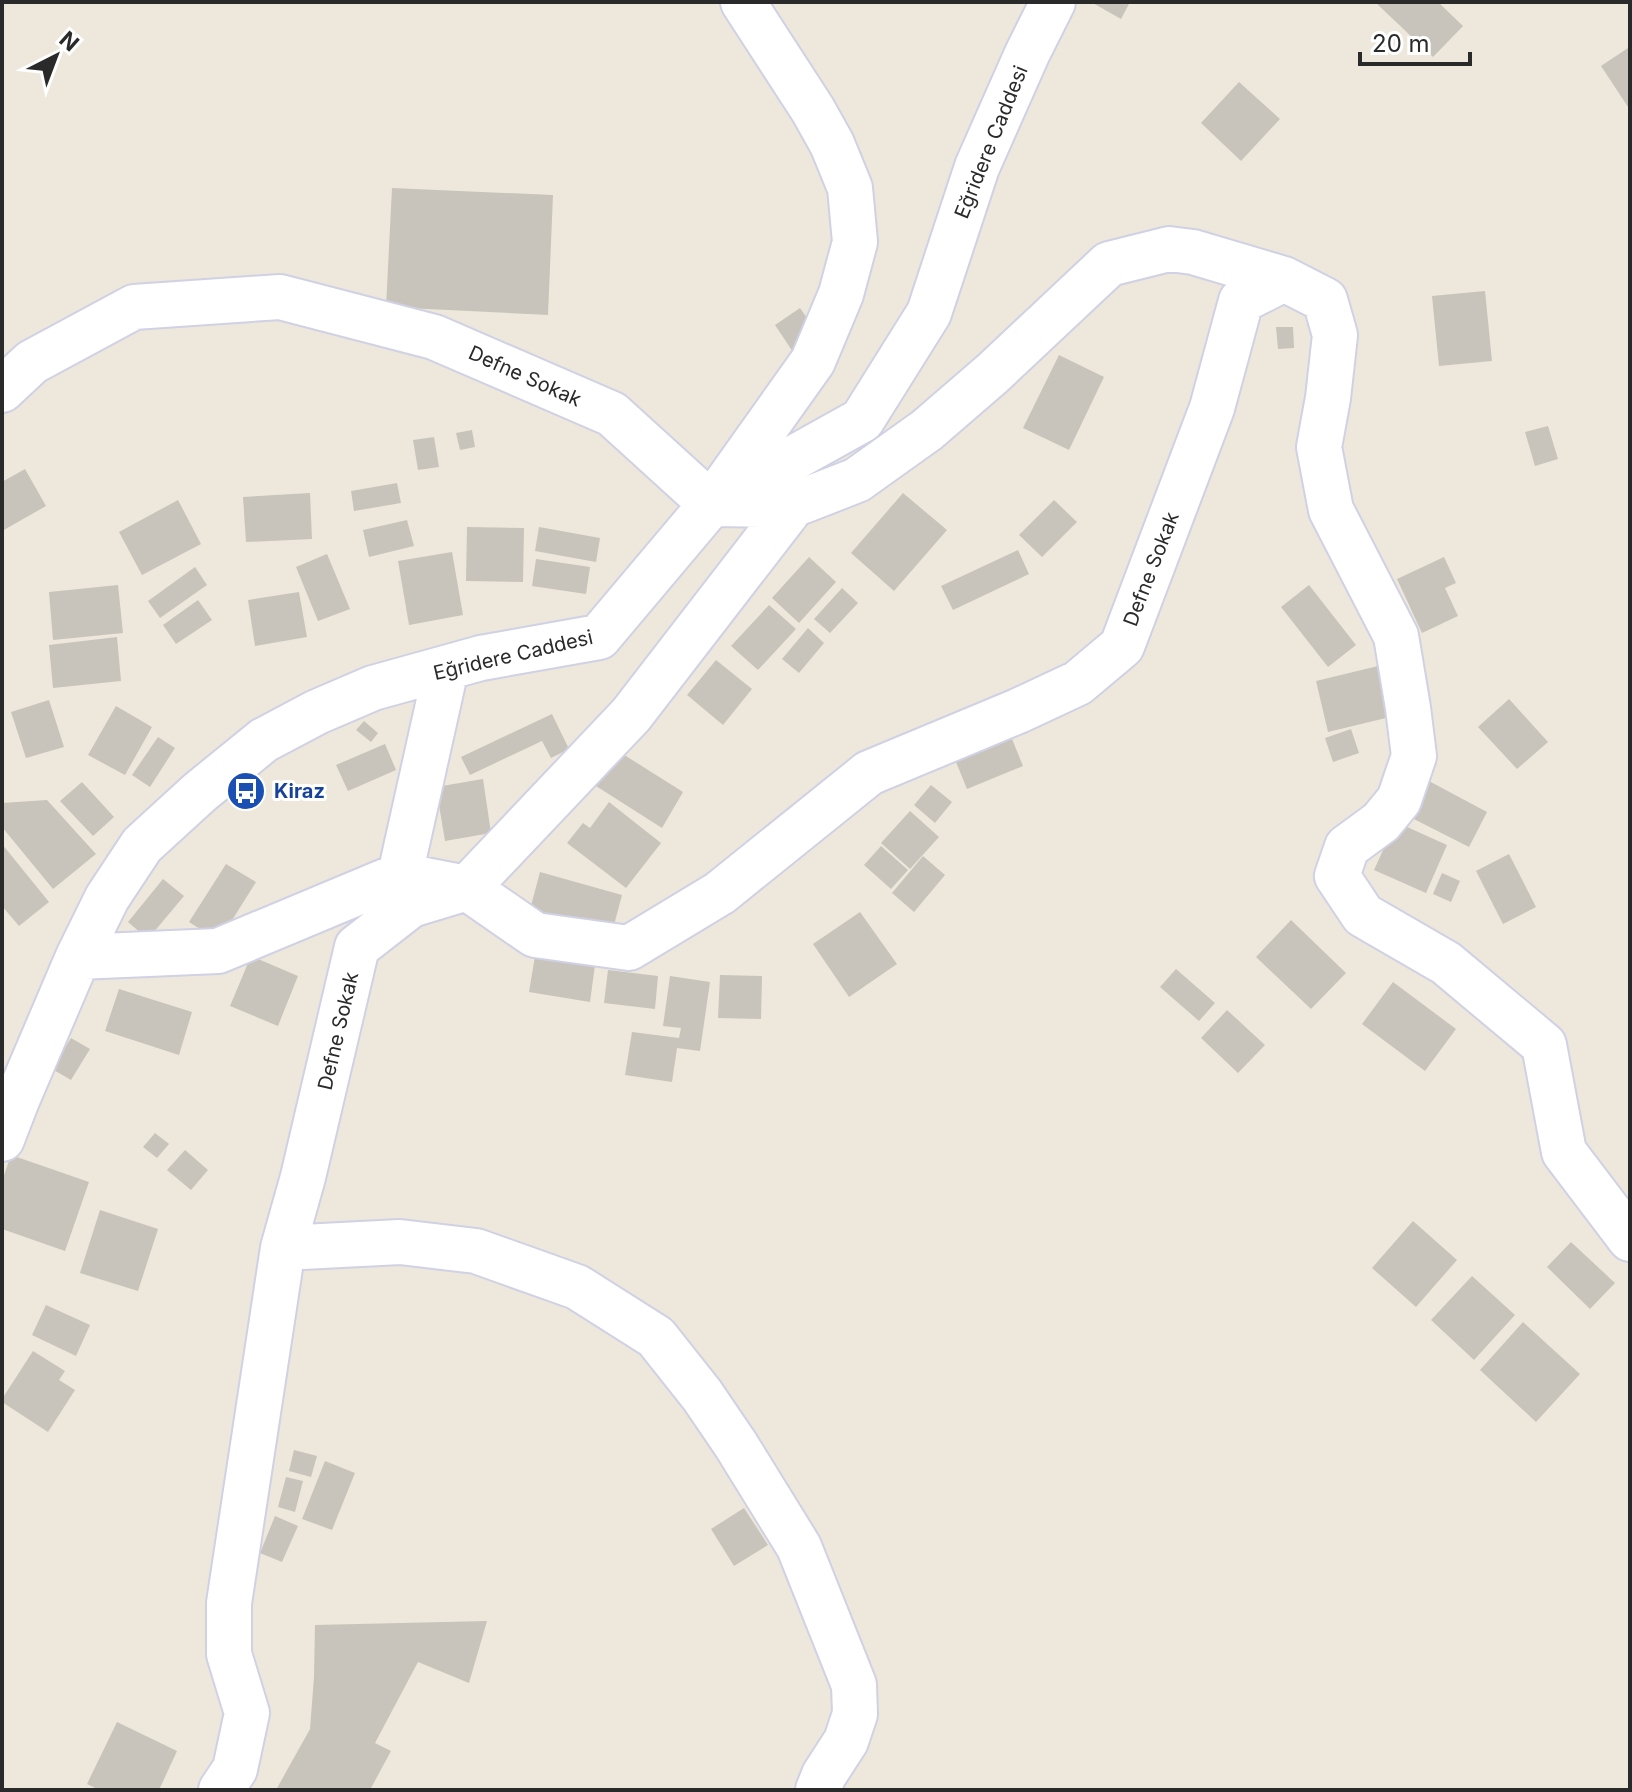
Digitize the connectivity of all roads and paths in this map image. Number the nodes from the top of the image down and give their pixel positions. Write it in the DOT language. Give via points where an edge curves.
graph roads {
  1 [pos="1053,2"];
  2 [pos="761,12"];
  3 [pos="1284,279"];
  4 [pos="2,390"];
  5 [pos="711,504"];
  6 [pos="793,505"];
  7 [pos="446,669"];
  8 [pos="400,875"];
  9 [pos="467,888"];
  10 [pos="78,957"];
  11 [pos="2,1139"];
  12 [pos="1630,1239"];
  13 [pos="283,1248"];
  14 [pos="221,1790"];
  15 [pos="818,1790"];
  1 -- 5 [label="street, Eğridere Caddesi" via="977,167 929,313 862,420"];
  2 -- 5 [label="street" via="850,188 855,242 841,294 813,361"];
  3 -- 6 [label="street" via="1169,249 1109,264 927,430 857,480"];
  3 -- 9 [label="street, Defne Sokak" via="1241,301 1212,408 1122,646 1078,683 869,773 720,893 629,948 535,935"];
  3 -- 12 [label="street" via="1325,300 1335,335 1319,447 1331,510 1396,636 1414,756 1399,800 1381,822 1347,847 1337,876 1363,915 1446,963 1544,1045 1564,1152"];
  4 -- 5 [label="street, Defne Sokak" via="32,362 134,307 280,297 434,337 612,414"];
  5 -- 6 [label="street"];
  5 -- 7 [label="street, Eğridere Caddesi" via="599,637"];
  6 -- 9 [label="street" via="631,715"];
  7 -- 8 [label="street"];
  7 -- 10 [label="street, Eğridere Caddesi" via="373,688 264,740 142,845 107,898"];
  8 -- 9 [label="street"];
  8 -- 10 [label="street" via="218,951"];
  9 -- 13 [label="street, Defne Sokak" via="411,905 357,947"];
  10 -- 11 [label="street, Eğridere Caddesi"];
  13 -- 14 [label="street, Defne Sokak" via="229,1603 229,1654 247,1713 235,1769"];
  13 -- 15 [label="street" via="400,1242 476,1251 577,1287 656,1337 702,1395 799,1547 854,1685 855,1714 846,1741"];
}
